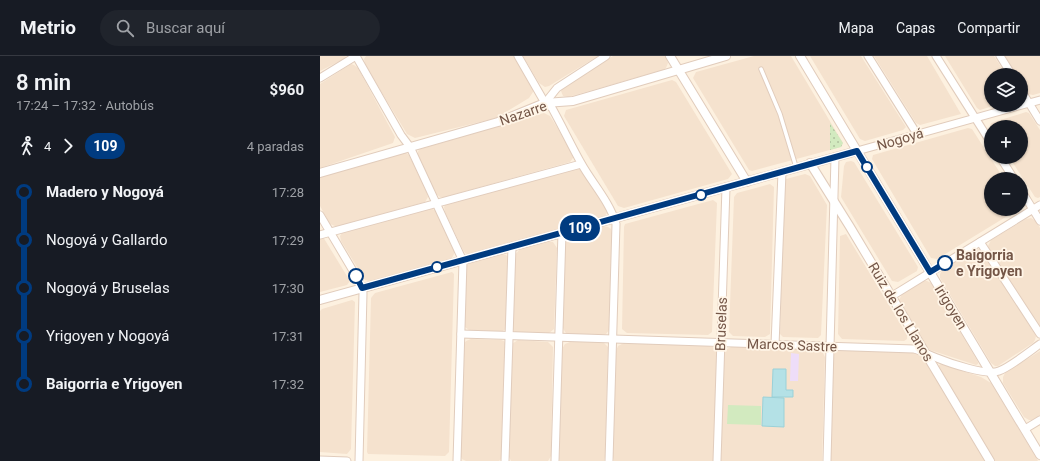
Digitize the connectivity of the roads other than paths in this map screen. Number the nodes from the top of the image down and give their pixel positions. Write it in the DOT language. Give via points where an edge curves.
graph roads {
  1 [pos="356,56"];
  2 [pos="518,56"];
  3 [pos="606,56"];
  4 [pos="670,56"];
  5 [pos="726,56"];
  6 [pos="800,56"];
  7 [pos="868,56"];
  8 [pos="936,56"];
  9 [pos="1000,56"];
  10 [pos="1008,68"];
  11 [pos="761,69"];
  12 [pos="678,70"];
  13 [pos="320,78"];
  14 [pos="1040,100"];
  15 [pos="545,103"];
  16 [pos="1029,103"];
  17 [pos="975,118"];
  18 [pos="1040,122"];
  19 [pos="984,132"];
  20 [pos="917,134"];
  21 [pos="410,147"];
  22 [pos="857,151"];
  23 [pos="834,157"];
  24 [pos="810,163"];
  25 [pos="581,164"];
  26 [pos="796,167"];
  27 [pos="320,172"];
  28 [pos="782,172"];
  29 [pos="747,182"];
  30 [pos="726,187"];
  31 [pos="834,200"];
  32 [pos="436,202"];
  33 [pos="1028,202"];
  34 [pos="1040,205"];
  35 [pos="1033,210"];
  36 [pos="320,215"];
  37 [pos="614,219"];
  38 [pos="1040,221"];
  39 [pos="330,232"];
  40 [pos="562,232"];
  41 [pos="320,235"];
  42 [pos="980,242"];
  43 [pos="512,246"];
  44 [pos="462,261"];
  45 [pos="930,272"];
  46 [pos="362,288"];
  47 [pos="892,296"];
  48 [pos="320,300"];
  49 [pos="461,334"];
  50 [pos="1040,334"];
  51 [pos="509,336"];
  52 [pos="558,338"];
  53 [pos="612,339"];
  54 [pos="721,343"];
  55 [pos="1040,344"];
  56 [pos="775,345"];
  57 [pos="830,346"];
  58 [pos="925,352"];
  59 [pos="991,373"];
  60 [pos="1040,420"];
  61 [pos="1025,429"];
  62 [pos="1040,455"];
  63 [pos="320,460"];
  64 [pos="347,461"];
  65 [pos="359,461"];
  66 [pos="457,461"];
  67 [pos="506,461"];
  68 [pos="555,461"];
  69 [pos="609,461"];
  70 [pos="717,461"];
  71 [pos="827,461"];
  72 [pos="990,461"];
  1 -- 13 [label="street"];
  1 -- 21 [label="street"];
  2 -- 15 [label="street"];
  3 -- 15 [label="street" via="557,88"];
  4 -- 12 [label="street"];
  5 -- 12 [label="street, Nazarre"];
  6 -- 22 [label="street, Irigoyen"];
  7 -- 20 [label="street"];
  8 -- 17 [label="street"];
  9 -- 10 [label="street"];
  11 -- 26 [label="lane" via="780,114"];
  12 -- 15 [label="street, Nazarre" via="573,101"];
  12 -- 29 [label="street"];
  14 -- 16 [label="street, Nogoyá"];
  15 -- 21 [label="street, Nazarre" via="498,122"];
  15 -- 25 [label="street" via="552,108"];
  16 -- 17 [label="street, Nogoyá"];
  16 -- 18 [label="street"];
  17 -- 19 [label="street"];
  17 -- 20 [label="street, Nogoyá"];
  20 -- 22 [label="street, Nogoyá"];
  21 -- 27 [label="street, Nazarre"];
  21 -- 32 [label="street"];
  22 -- 23 [label="street, Nogoyá"];
  22 -- 45 [label="street, Irigoyen"];
  23 -- 24 [label="street, Nogoyá"];
  23 -- 31 [label="street"];
  24 -- 26 [label="street, Nogoyá"];
  24 -- 31 [label="street, Ruiz de los Llanos"];
  25 -- 32 [label="street"];
  25 -- 37 [label="street"];
  26 -- 28 [label="street, Nogoyá"];
  28 -- 29 [label="street, Nogoyá"];
  28 -- 56 [label="street"];
  29 -- 30 [label="street, Nogoyá"];
  30 -- 37 [label="street, Nogoyá"];
  30 -- 54 [label="street, Bruselas"];
  31 -- 47 [label="street, Ruiz de los Llanos"];
  31 -- 57 [label="street"];
  32 -- 39 [label="street"];
  32 -- 44 [label="street"];
  33 -- 35 [label="street"];
  34 -- 35 [label="street"];
  35 -- 38 [label="street"];
  35 -- 42 [label="street"];
  36 -- 39 [label="street"];
  37 -- 40 [label="street, Nogoyá"];
  37 -- 53 [label="street" via="616,224"];
  39 -- 41 [label="street"];
  39 -- 46 [label="street"];
  40 -- 43 [label="street, Nogoyá"];
  40 -- 52 [label="street"];
  42 -- 45 [label="street"];
  42 -- 50 [label="street"];
  43 -- 44 [label="street, Nogoyá"];
  43 -- 51 [label="street"];
  44 -- 46 [label="street, Nogoyá"];
  44 -- 49 [label="street"];
  45 -- 47 [label="street"];
  45 -- 59 [label="street, Irigoyen"];
  46 -- 48 [label="street, Nogoyá"];
  46 -- 65 [label="street"];
  47 -- 58 [label="street, Ruiz de los Llanos"];
  49 -- 51 [label="street, Marcos Sastre"];
  49 -- 66 [label="street"];
  51 -- 52 [label="street, Marcos Sastre"];
  51 -- 67 [label="street"];
  52 -- 53 [label="street, Marcos Sastre"];
  52 -- 68 [label="street"];
  53 -- 54 [label="street, Marcos Sastre"];
  53 -- 69 [label="street"];
  54 -- 56 [label="street, Marcos Sastre"];
  54 -- 70 [label="street, Bruselas"];
  55 -- 59 [label="street" via="1000,371"];
  56 -- 57 [label="street, Marcos Sastre"];
  57 -- 58 [label="street, Marcos Sastre" via="914,349"];
  57 -- 71 [label="street"];
  58 -- 59 [label="street, Marcos Sastre" via="941,360"];
  58 -- 72 [label="street, Ruiz de los Llanos"];
  59 -- 61 [label="street, Irigoyen"];
  60 -- 61 [label="street"];
  61 -- 62 [label="street, Irigoyen"];
  63 -- 64 [label="street"];
}
